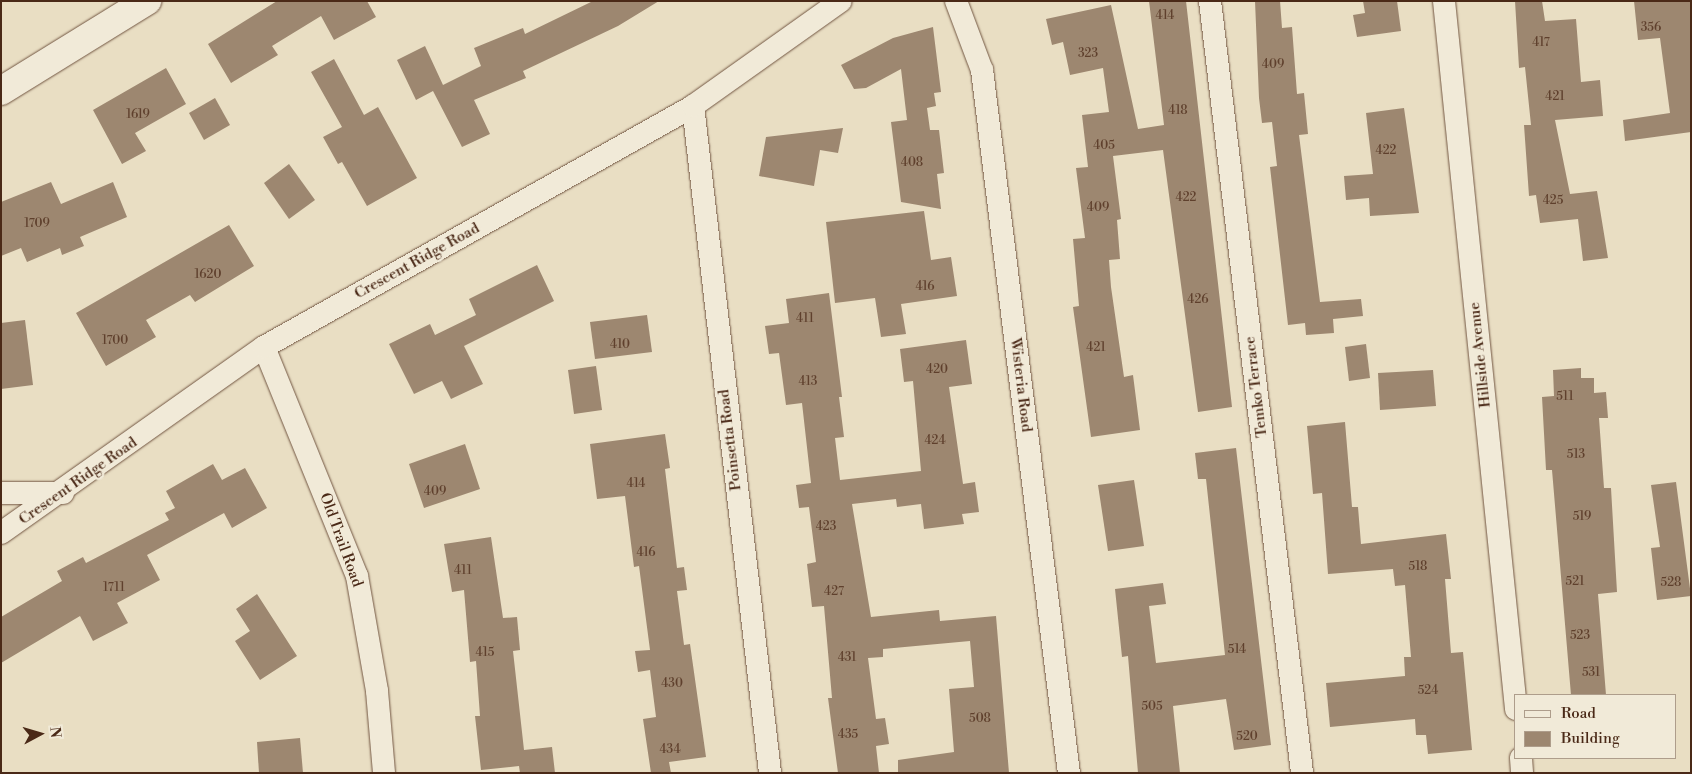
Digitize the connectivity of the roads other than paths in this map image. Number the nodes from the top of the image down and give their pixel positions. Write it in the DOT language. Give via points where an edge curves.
graph roads {
  1 [pos="147,1"];
  2 [pos="841,1"];
  3 [pos="956,1"];
  4 [pos="1210,1"];
  5 [pos="1444,1"];
  6 [pos="1,91"];
  7 [pos="693,106"];
  8 [pos="264,347"];
  9 [pos="63,492"];
  10 [pos="1,493"];
  11 [pos="1,533"];
  12 [pos="1514,694"];
  13 [pos="1521,759"];
  14 [pos="384,773"];
  15 [pos="770,773"];
  16 [pos="1069,773"];
  17 [pos="1302,773"];
  18 [pos="1522,773"];
  1 -- 6 [label="main road"];
  2 -- 7 [label="street, Crescent Ridge Road"];
  3 -- 16 [label="street, Wisteria Road" via="982,70"];
  4 -- 17 [label="street, Temko Terrace"];
  5 -- 12 [label="street, Hillside Avenue"];
  7 -- 8 [label="street, Crescent Ridge Road"];
  7 -- 15 [label="street, Poinsetta Road"];
  8 -- 9 [label="street, Crescent Ridge Road"];
  8 -- 14 [label="street, Old Trail Road" via="357,576 378,691"];
  9 -- 10 [label="street"];
  9 -- 11 [label="street, Crescent Ridge Road"];
  13 -- 18 [label="street"];
}
